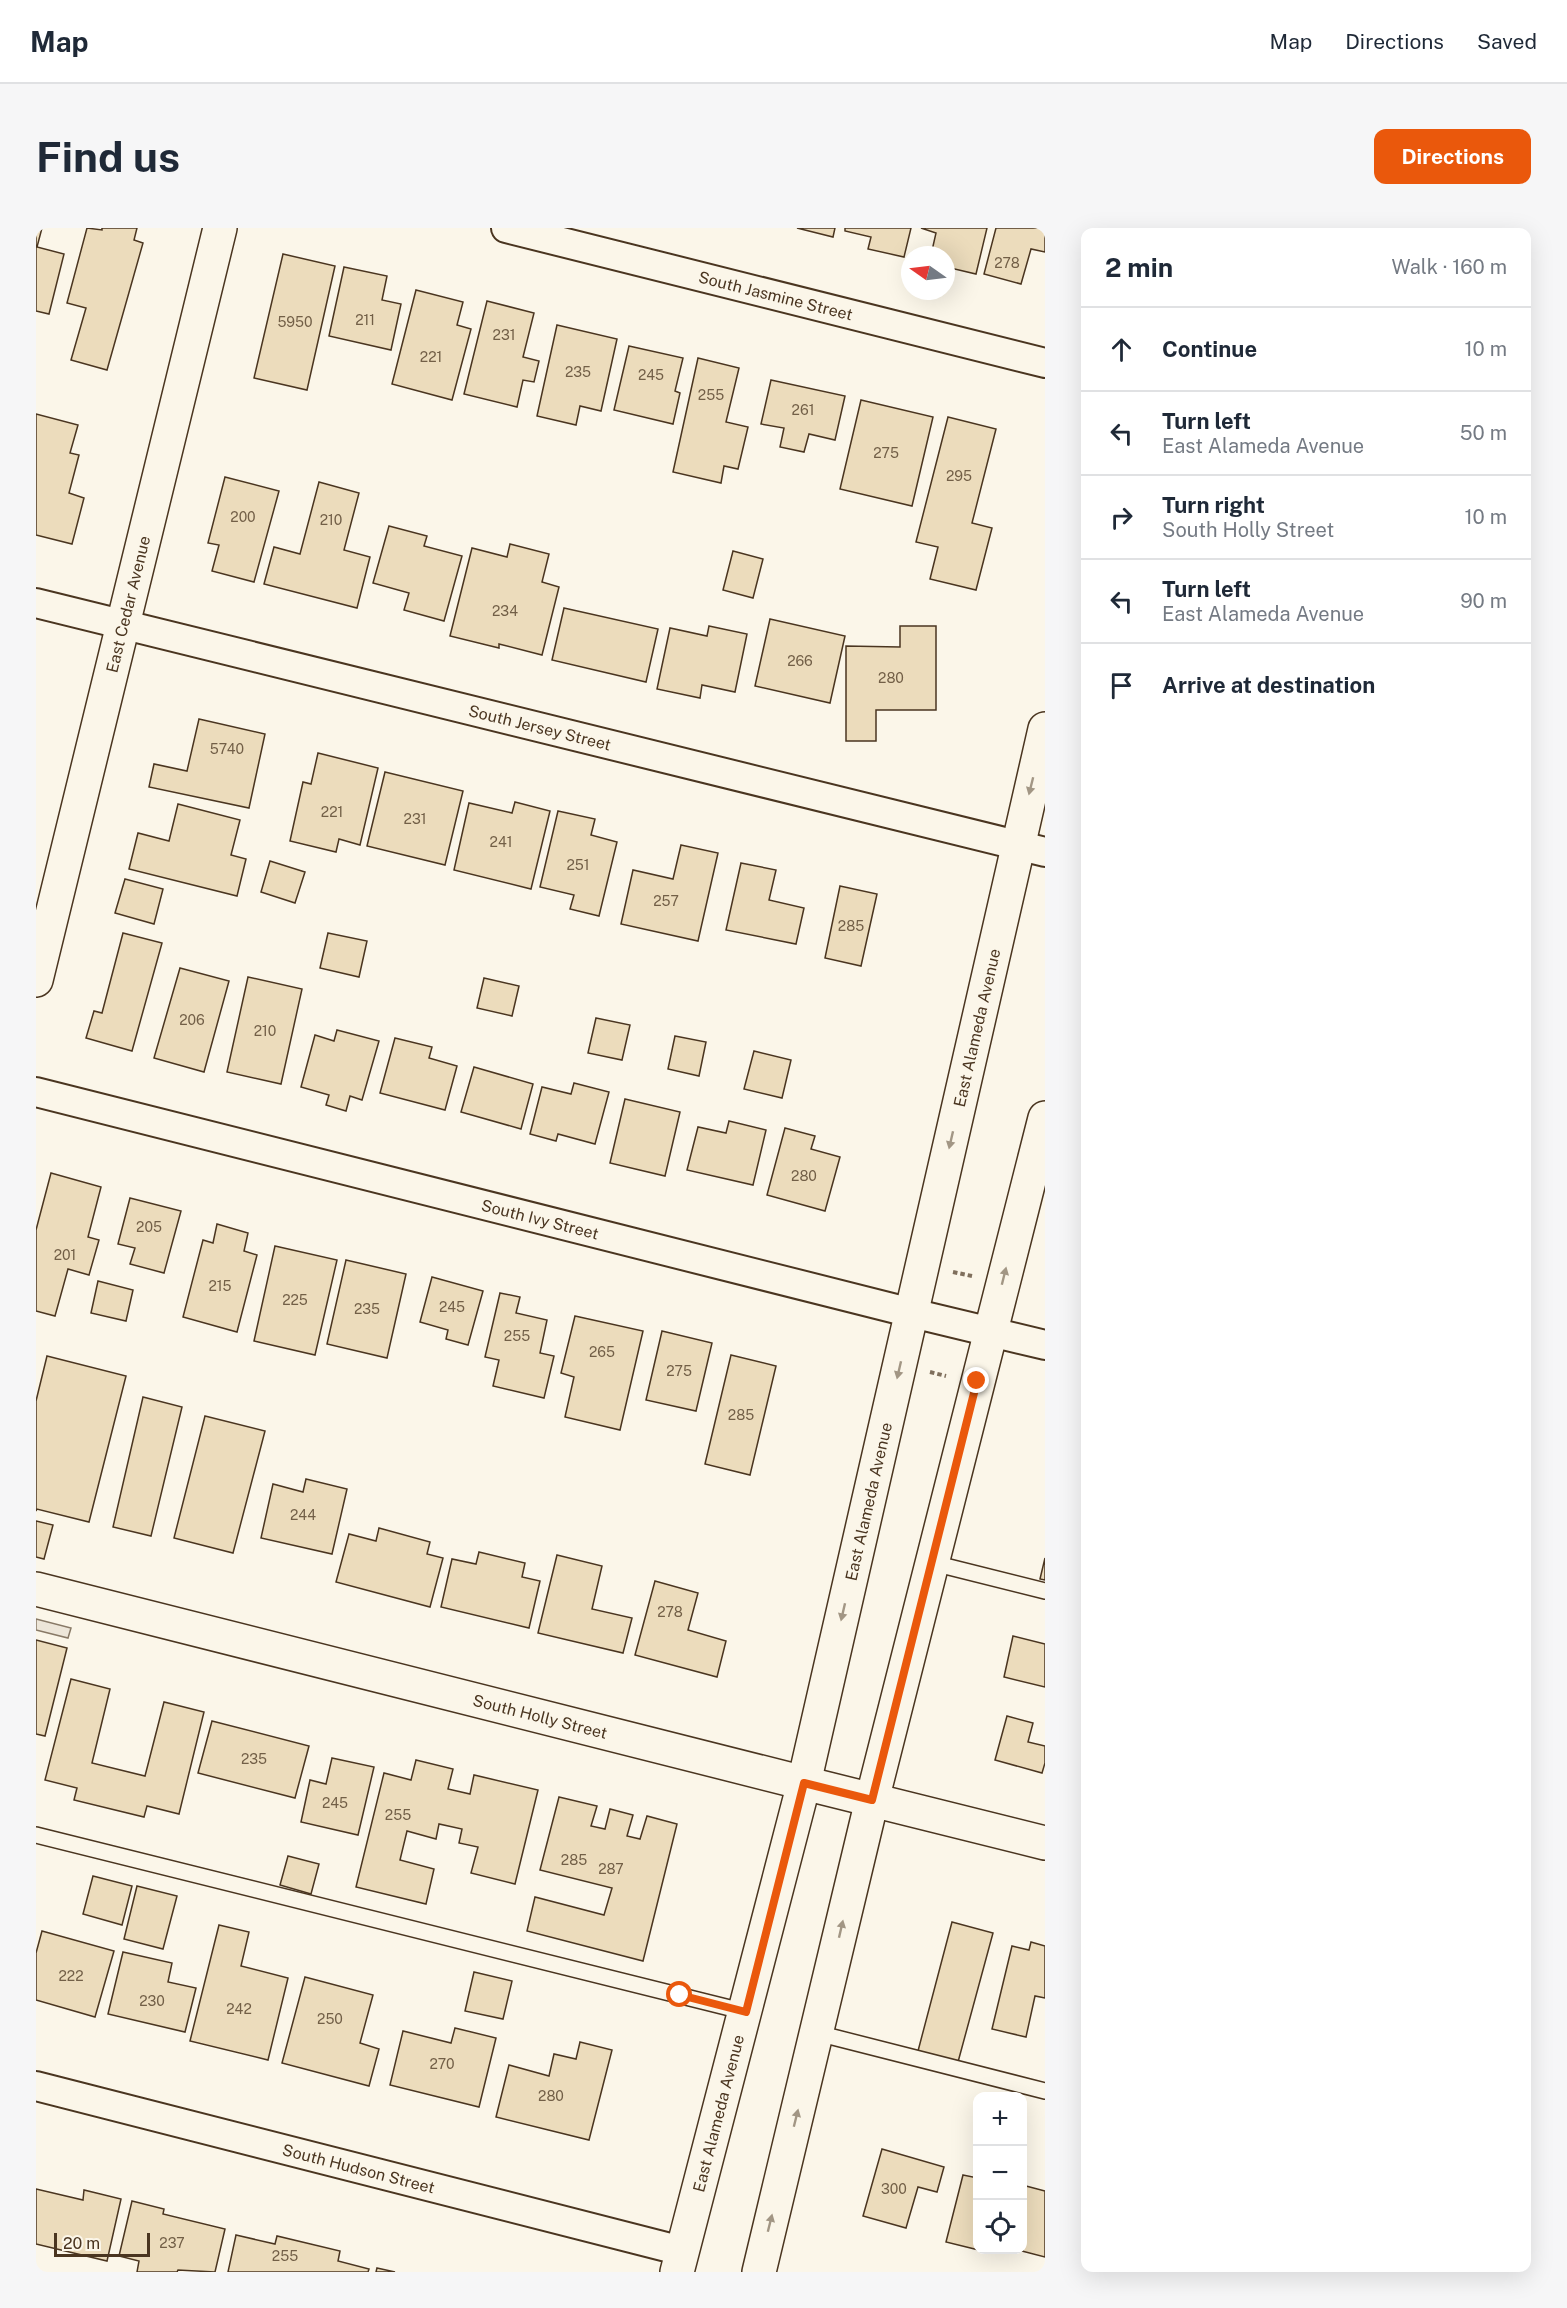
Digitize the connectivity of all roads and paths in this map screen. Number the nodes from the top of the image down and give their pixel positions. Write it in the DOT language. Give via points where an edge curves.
graph roads {
  1 [pos="220,228"];
  2 [pos="506,228"];
  3 [pos="1045,363"];
  4 [pos="36,603"];
  5 [pos="123,625"];
  6 [pos="1045,729"];
  7 [pos="1031,849"];
  8 [pos="36,980"];
  9 [pos="36,1092"];
  10 [pos="1045,1118"];
  11 [pos="949,1271"];
  12 [pos="972,1276"];
  13 [pos="912,1313"];
  14 [pos="989,1333"];
  15 [pos="1045,1345"];
  16 [pos="923,1371"];
  17 [pos="949,1377"];
  18 [pos="933,1563"];
  19 [pos="36,1589"];
  20 [pos="1045,1591"];
  21 [pos="804,1783"];
  22 [pos="872,1800"];
  23 [pos="36,1835"];
  24 [pos="1045,1843"];
  25 [pos="746,2012"];
  26 [pos="817,2033"];
  27 [pos="36,2086"];
  28 [pos="1045,2091"];
  29 [pos="680,2261"];
  30 [pos="766,2270"];
  1 -- 5 [label="main road, East Cedar Avenue"];
  2 -- 3 [label="street, South Jasmine Street"];
  4 -- 5 [label="street, South Jersey Street"];
  5 -- 7 [label="street, South Jersey Street"];
  5 -- 8 [label="main road, East Cedar Avenue"];
  6 -- 7 [label="main road, East Alameda Avenue, one-way"];
  7 -- 13 [label="main road, East Alameda Avenue, one-way"];
  9 -- 13 [label="street, South Ivy Street"];
  14 -- 10 [label="main road, one-way"];
  11 -- 12 [label="path"];
  13 -- 14 [label="street, South Ivy Street"];
  13 -- 21 [label="main road, East Alameda Avenue, one-way"];
  14 -- 15 [label="street, South Ivy Street"];
  14 -- 18 [label="main road"];
  16 -- 17 [label="path"];
  18 -- 20 [label="lane"];
  18 -- 22 [label="main road"];
  19 -- 21 [label="main road, South Holly Street"];
  21 -- 22 [label="main road, South Holly Street"];
  21 -- 25 [label="main road, East Alameda Avenue"];
  22 -- 24 [label="main road, South Holly Street"];
  26 -- 22 [label="main road, one-way"];
  23 -- 25 [label="lane"];
  25 -- 29 [label="main road, East Alameda Avenue"];
  26 -- 28 [label="lane"];
  30 -- 26 [label="main road, one-way"];
  27 -- 29 [label="street, South Hudson Street"];
}
